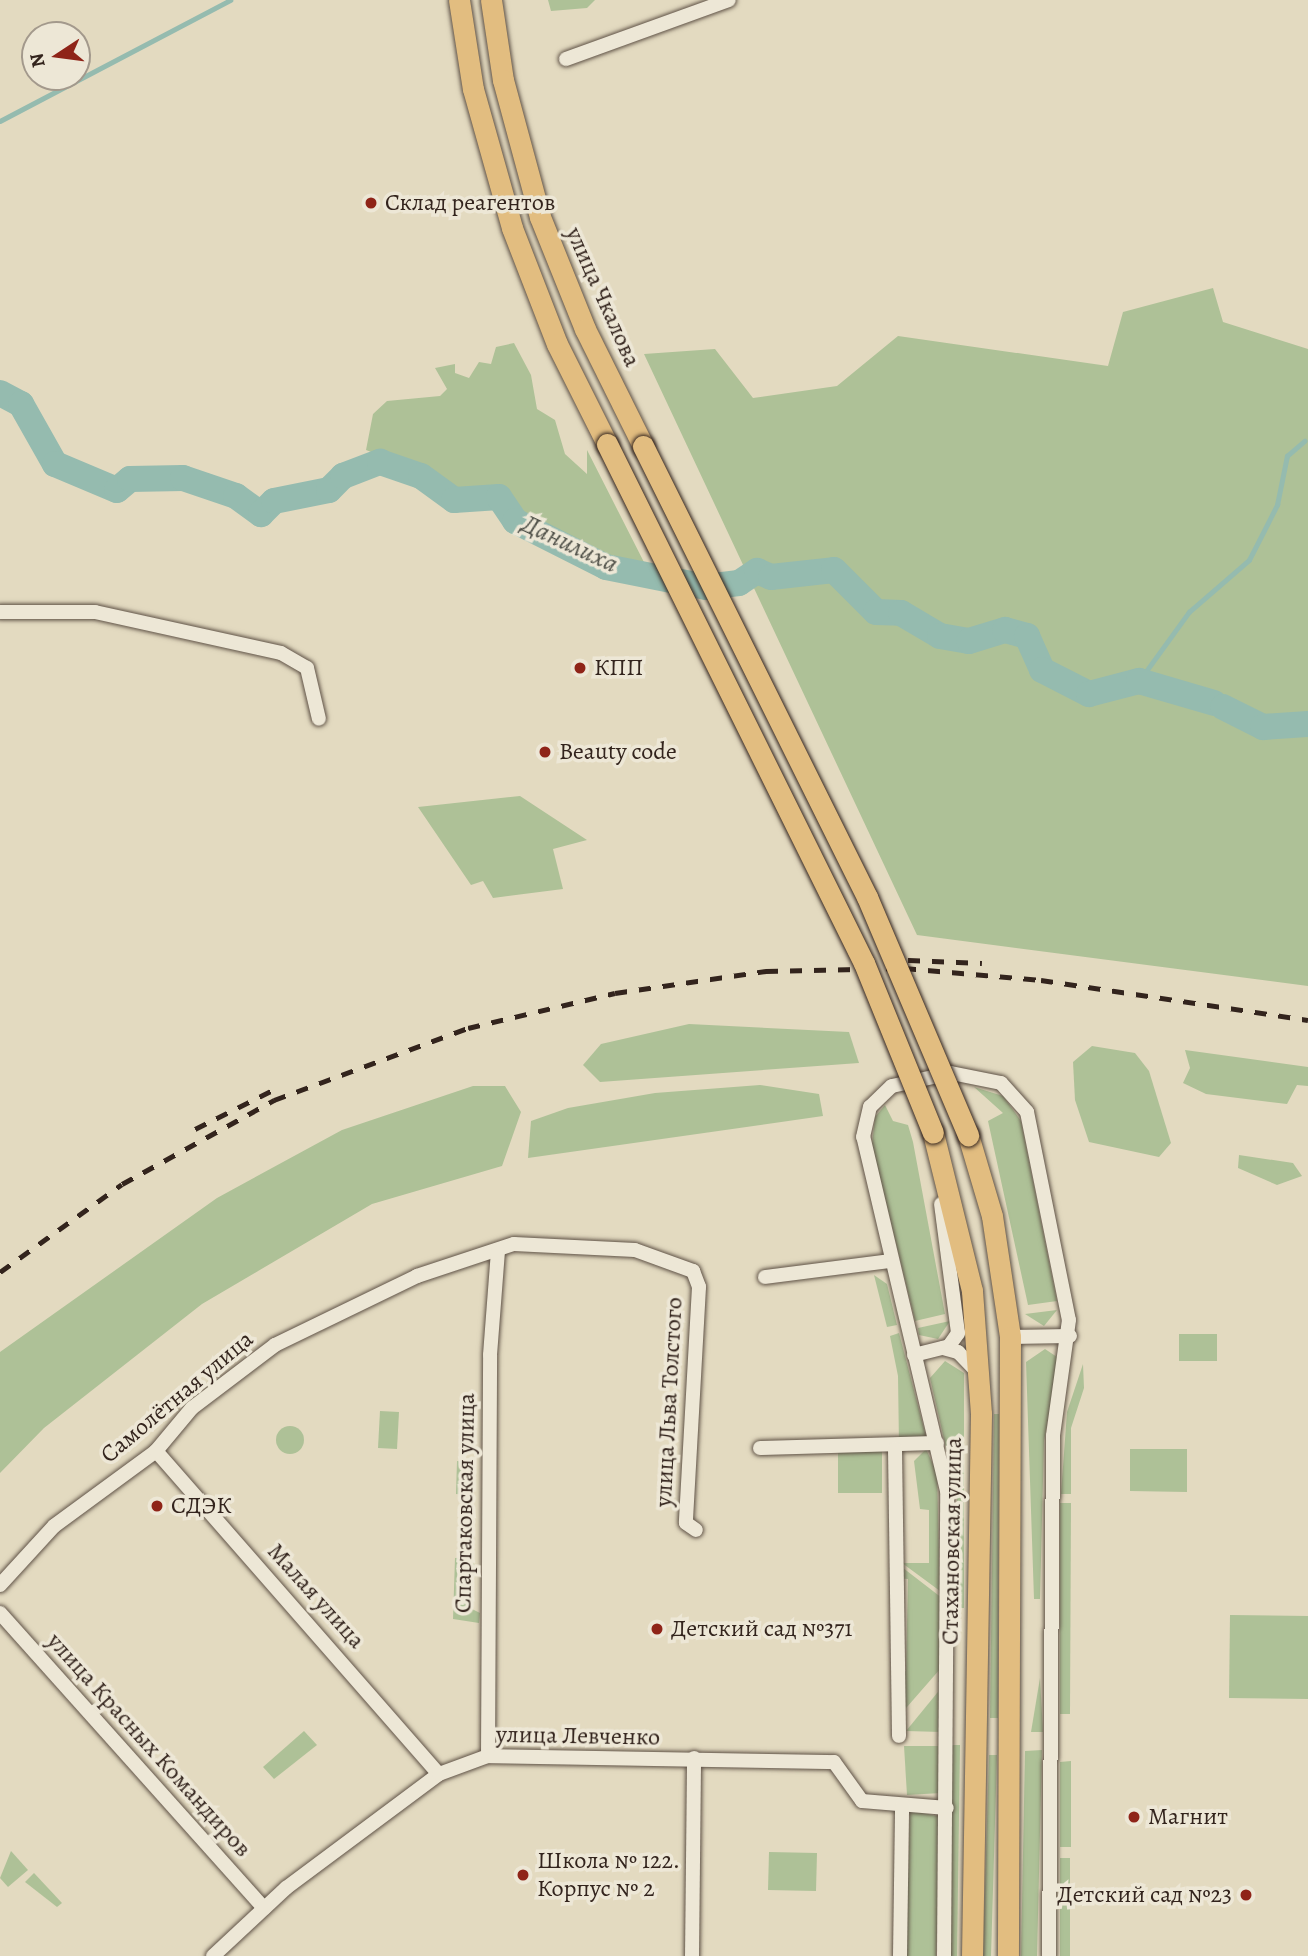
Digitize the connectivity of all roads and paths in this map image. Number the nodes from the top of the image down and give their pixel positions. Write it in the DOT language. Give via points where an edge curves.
graph roads {
  1 [pos="459,0"];
  2 [pos="491,0"];
  3 [pos="729,0"];
  4 [pos="566,59"];
  5 [pos="0,612"];
  6 [pos="319,719"];
  7 [pos="933,1133"];
  8 [pos="498,1250"];
  9 [pos="890,1261"];
  10 [pos="693,1271"];
  11 [pos="765,1276"];
  12 [pos="1070,1336"];
  13 [pos="1010,1337"];
  14 [pos="943,1348"];
  15 [pos="914,1355"];
  16 [pos="978,1373"];
  17 [pos="937,1443"];
  18 [pos="760,1448"];
  19 [pos="895,1449"];
  20 [pos="156,1451"];
  21 [pos="696,1530"];
  22 [pos="0,1585"];
  23 [pos="0,1613"];
  24 [pos="899,1736"];
  25 [pos="488,1756"];
  26 [pos="694,1758"];
  27 [pos="439,1774"];
  28 [pos="902,1805"];
  29 [pos="947,1808"];
  30 [pos="264,1908"];
  31 [pos="213,1956"];
  32 [pos="692,1956"];
  33 [pos="900,1956"];
  34 [pos="944,1956"];
  35 [pos="972,1956"];
  36 [pos="1008,1956"];
  37 [pos="1049,1956"];
  1 -- 7 [label="main road, Стахановская улица, bridge" via="473,89 503,203 557,344 864,963"];
  2 -- 13 [label="main road, улица Чкалова, bridge" via="503,80 540,217 585,329 867,897 968,1135 992,1216"];
  3 -- 4 [label="street"];
  5 -- 6 [label="street" via="95,612 281,653 307,668"];
  7 -- 14 [label="street" via="959,1320 955,1339"];
  7 -- 16 [label="main road, Стахановская улица" via="972,1292"];
  8 -- 10 [label="street, Самолётная улица" via="551,1244 635,1250"];
  8 -- 20 [label="street, Самолётная улица" via="417,1276 302,1329 192,1408"];
  8 -- 25 [label="street, Спартаковская улица" via="490,1355"];
  9 -- 11 [label="street"];
  9 -- 12 [label="street" via="864,1150 870,1107 892,1086 921,1076 993,1080 1022,1102 1036,1136"];
  9 -- 15 [label="street"];
  10 -- 21 [label="street, улица Льва Толстого" via="699,1287 686,1523"];
  12 -- 13 [label="street"];
  12 -- 37 [label="street" via="1053,1436"];
  13 -- 36 [label="main road"];
  14 -- 15 [label="street"];
  14 -- 16 [label="street" via="963,1355"];
  15 -- 17 [label="street"];
  16 -- 35 [label="main road, Стахановская улица"];
  17 -- 19 [label="street"];
  17 -- 29 [label="street" via="950,1536"];
  18 -- 19 [label="street"];
  19 -- 24 [label="street"];
  20 -- 22 [label="street, Самолётная улица" via="54,1527"];
  20 -- 27 [label="street, Малая улица"];
  23 -- 30 [label="street, улица Красных Командиров"];
  25 -- 26 [label="street, улица Левченко"];
  25 -- 27 [label="street, улица Левченко"];
  26 -- 28 [label="street, улица Левченко" via="834,1762 862,1801"];
  26 -- 32 [label="street"];
  27 -- 30 [label="street, улица Левченко"];
  28 -- 29 [label="street, улица Левченко"];
  28 -- 33 [label="street"];
  29 -- 34 [label="street"];
  30 -- 31 [label="street, улица Левченко"];
}
